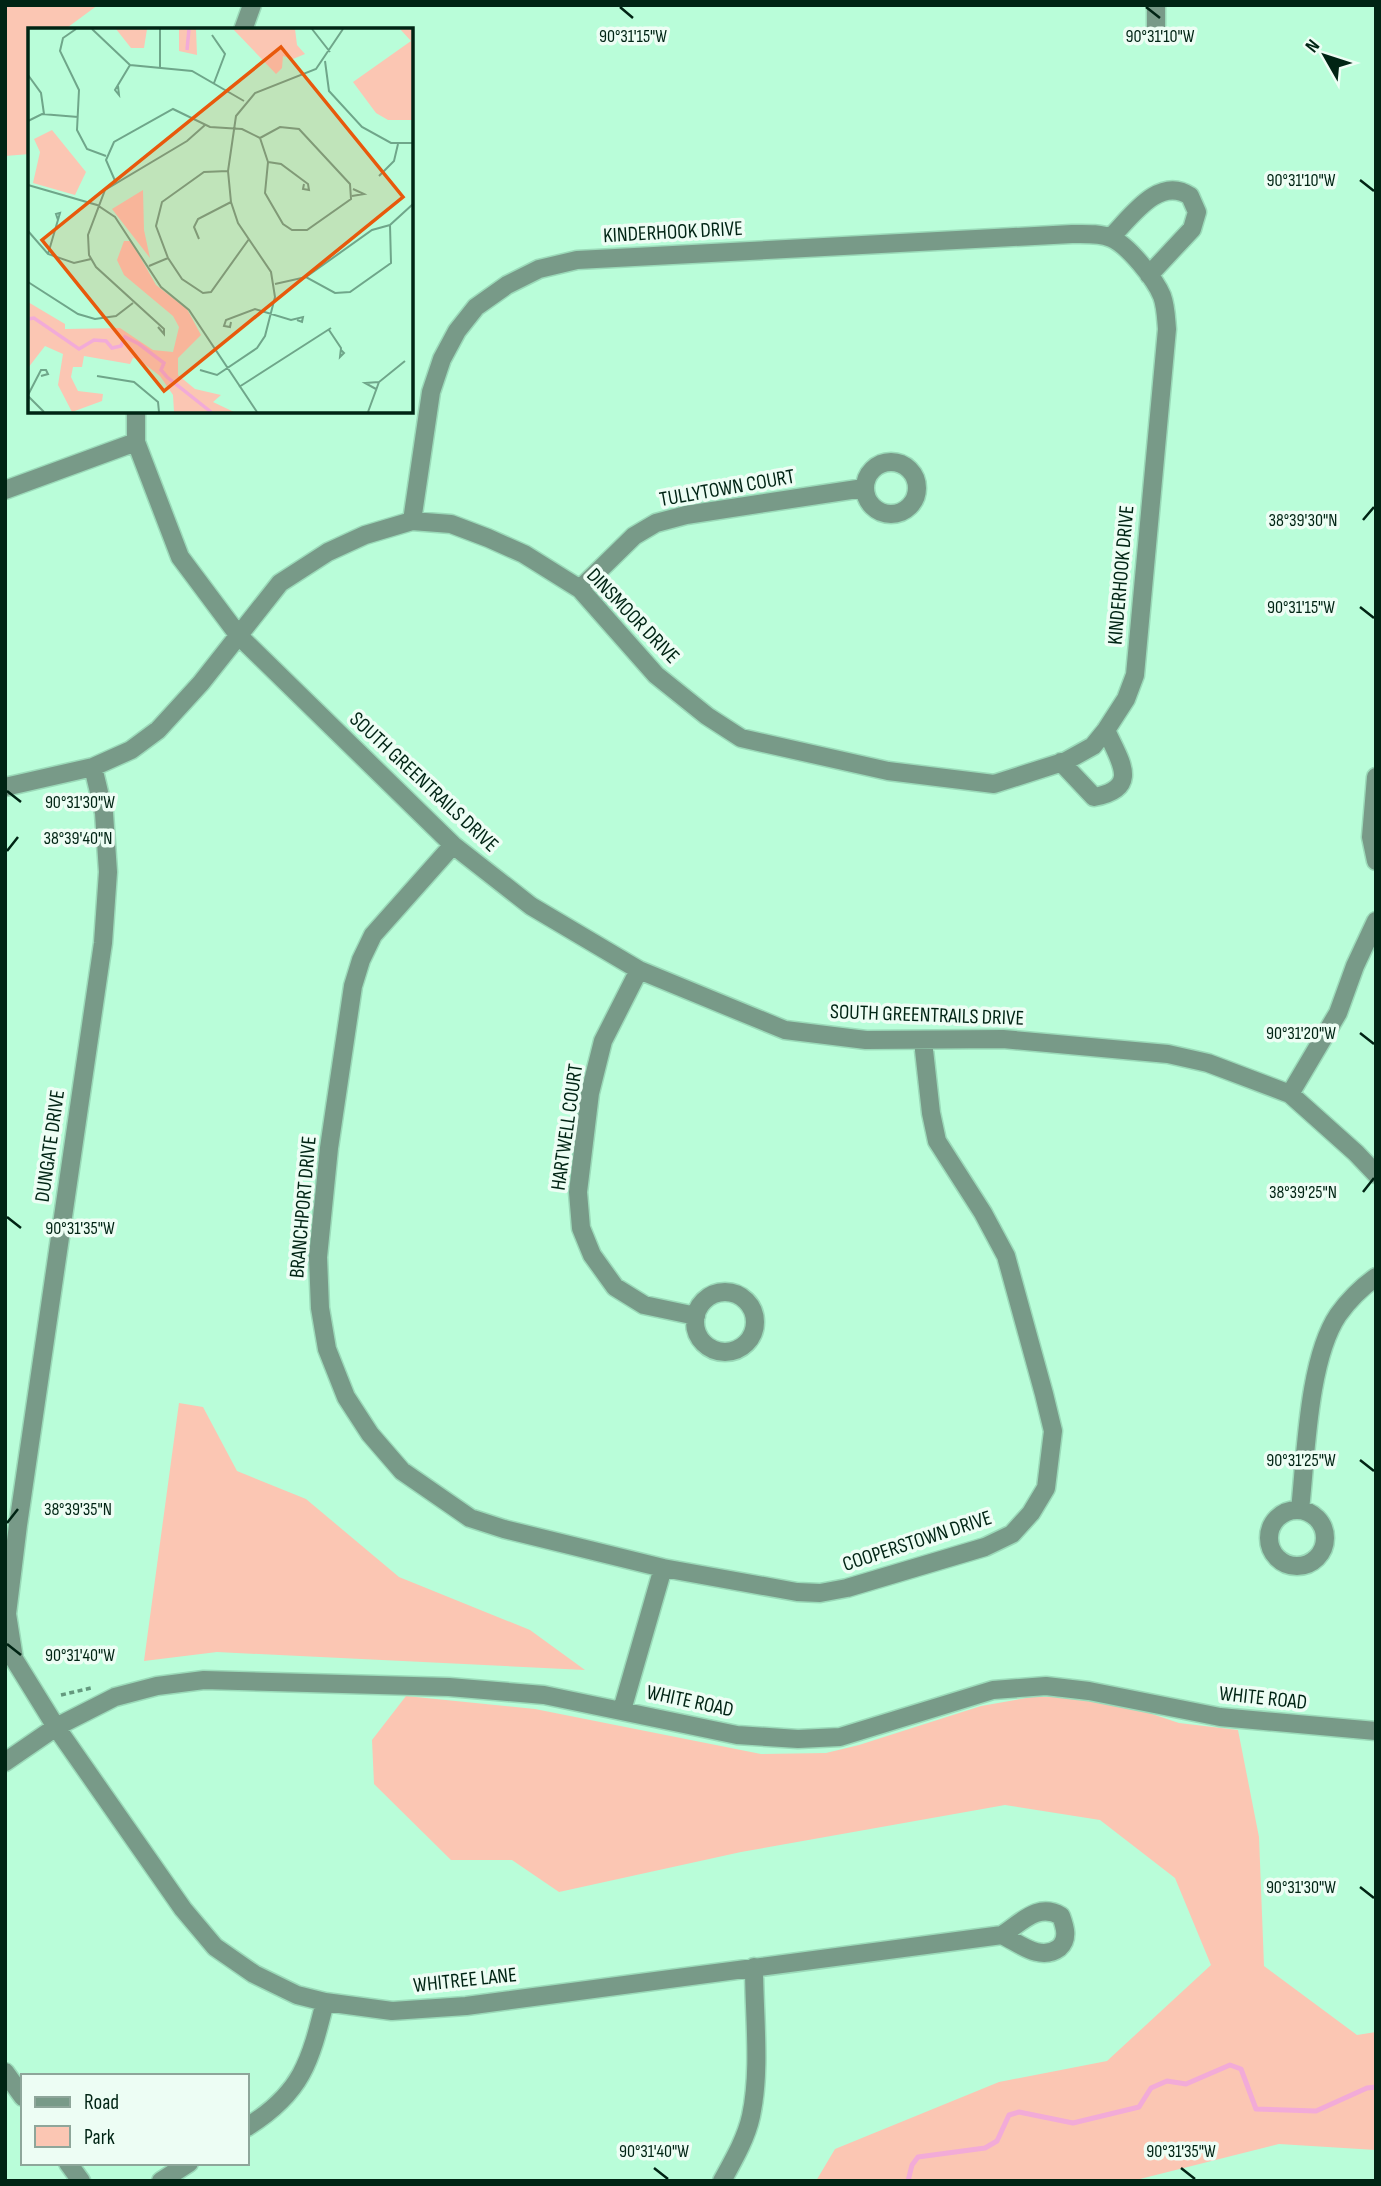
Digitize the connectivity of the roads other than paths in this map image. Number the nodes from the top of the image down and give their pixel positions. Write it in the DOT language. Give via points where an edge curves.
graph roads {
  1 [pos="252,5"];
  2 [pos="1156,5"];
  3 [pos="244,28"];
  4 [pos="1156,32"];
  5 [pos="1111,237"];
  6 [pos="1149,275"];
  7 [pos="136,413"];
  8 [pos="136,442"];
  9 [pos="864,488"];
  10 [pos="5,491"];
  11 [pos="412,521"];
  12 [pos="580,589"];
  13 [pos="239,636"];
  14 [pos="1106,730"];
  15 [pos="1093,746"];
  16 [pos="1061,762"];
  17 [pos="93,767"];
  18 [pos="1376,778"];
  19 [pos="5,787"];
  20 [pos="453,845"];
  21 [pos="1376,861"];
  22 [pos="1376,921"];
  23 [pos="639,970"];
  24 [pos="923,1041"];
  25 [pos="1290,1094"];
  26 [pos="1376,1174"];
  27 [pos="1376,1277"];
  28 [pos="696,1316"];
  29 [pos="1300,1510"];
  30 [pos="12,1524"];
  31 [pos="663,1568"];
  32 [pos="622,1710"];
  33 [pos="56,1727"];
  34 [pos="1376,1731"];
  35 [pos="5,1762"];
  36 [pos="1002,1935"];
  37 [pos="754,1967"];
  38 [pos="325,2002"];
  39 [pos="5,2072"];
  40 [pos="21,2094"];
  41 [pos="248,2126"];
  42 [pos="69,2165"];
  43 [pos="185,2165"];
  44 [pos="81,2181"];
  45 [pos="161,2181"];
  46 [pos="722,2181"];
  1 -- 3 [label="street"];
  2 -- 4 [label="street"];
  5 -- 6 [label="street, KINDERHOOK DRIVE"];
  5 -- 6 [label="street" via="1158,193 1174,189 1190,196 1197,212 1192,229"];
  5 -- 11 [label="street, KINDERHOOK DRIVE" via="1072,234 577,260 539,269 476,307 442,359 431,392"];
  6 -- 14 [label="street, KINDERHOOK DRIVE" via="1161,295 1167,329 1135,675"];
  7 -- 8 [label="street, SOUTH GREENTRAILS DRIVE"];
  8 -- 10 [label="street"];
  8 -- 13 [label="street, SOUTH GREENTRAILS DRIVE" via="180,557"];
  9 -- 12 [label="street, TULLYTOWN COURT" via="686,514 656,523 634,537"];
  11 -- 12 [label="street, DINSMOOR DRIVE" via="451,524 488,538"];
  11 -- 13 [label="street, DINSMOOR DRIVE" via="328,552 280,583"];
  12 -- 16 [label="street, DINSMOOR DRIVE" via="656,675 741,738 888,771 994,783"];
  13 -- 17 [label="street, DINSMOOR DRIVE" via="158,730 131,750"];
  13 -- 20 [label="street, SOUTH GREENTRAILS DRIVE"];
  14 -- 15 [label="street, KINDERHOOK DRIVE"];
  14 -- 16 [label="street" via="1124,774 1115,791 1094,797"];
  15 -- 16 [label="street, DINSMOOR DRIVE"];
  17 -- 19 [label="street, DINSMOOR DRIVE"];
  17 -- 30 [label="street, DUNGATE DRIVE" via="104,813 108,872 103,943"];
  18 -- 21 [label="street" via="1371,837"];
  20 -- 23 [label="street, SOUTH GREENTRAILS DRIVE" via="531,905"];
  20 -- 31 [label="street, BRANCHPORT DRIVE" via="373,935 353,986 318,1257 327,1349 346,1397 370,1434 402,1471 435,1496 470,1518 504,1529"];
  22 -- 25 [label="street" via="1338,1013"];
  23 -- 24 [label="street, SOUTH GREENTRAILS DRIVE" via="785,1031"];
  23 -- 28 [label="street, HARTWELL COURT" via="603,1041 590,1093 578,1192 581,1227 592,1255 615,1287 644,1305"];
  24 -- 25 [label="street, SOUTH GREENTRAILS DRIVE" via="1003,1039 1168,1054 1208,1063"];
  24 -- 31 [label="street, COOPERSTOWN DRIVE" via="937,1141 1006,1256 1053,1431 1046,1488 1012,1534 985,1547 847,1588 797,1592"];
  25 -- 26 [label="street, SOUTH GREENTRAILS DRIVE"];
  27 -- 29 [label="street" via="1338,1314 1324,1342"];
  30 -- 33 [label="street, DUNGATE DRIVE" via="7,1614 14,1659"];
  31 -- 32 [label="street"];
  32 -- 33 [label="street, WHITE ROAD" via="544,1695 449,1687 205,1680 115,1697"];
  32 -- 34 [label="street, WHITE ROAD" via="737,1735 840,1738 993,1690 1046,1685 1220,1717"];
  33 -- 35 [label="street, WHITE ROAD"];
  33 -- 38 [label="street, WHITREE LANE" via="183,1909 215,1947 254,1974 297,1995"];
  36 -- 37 [label="street, WHITREE LANE"];
  37 -- 38 [label="street, WHITREE LANE" via="466,2006 393,2011"];
  37 -- 46 [label="street" via="754,2100 751,2119"];
  38 -- 41 [label="street" via="312,2054 294,2086 270,2112"];
  39 -- 40 [label="street"];
  42 -- 44 [label="street"];
  43 -- 45 [label="street"];
}
